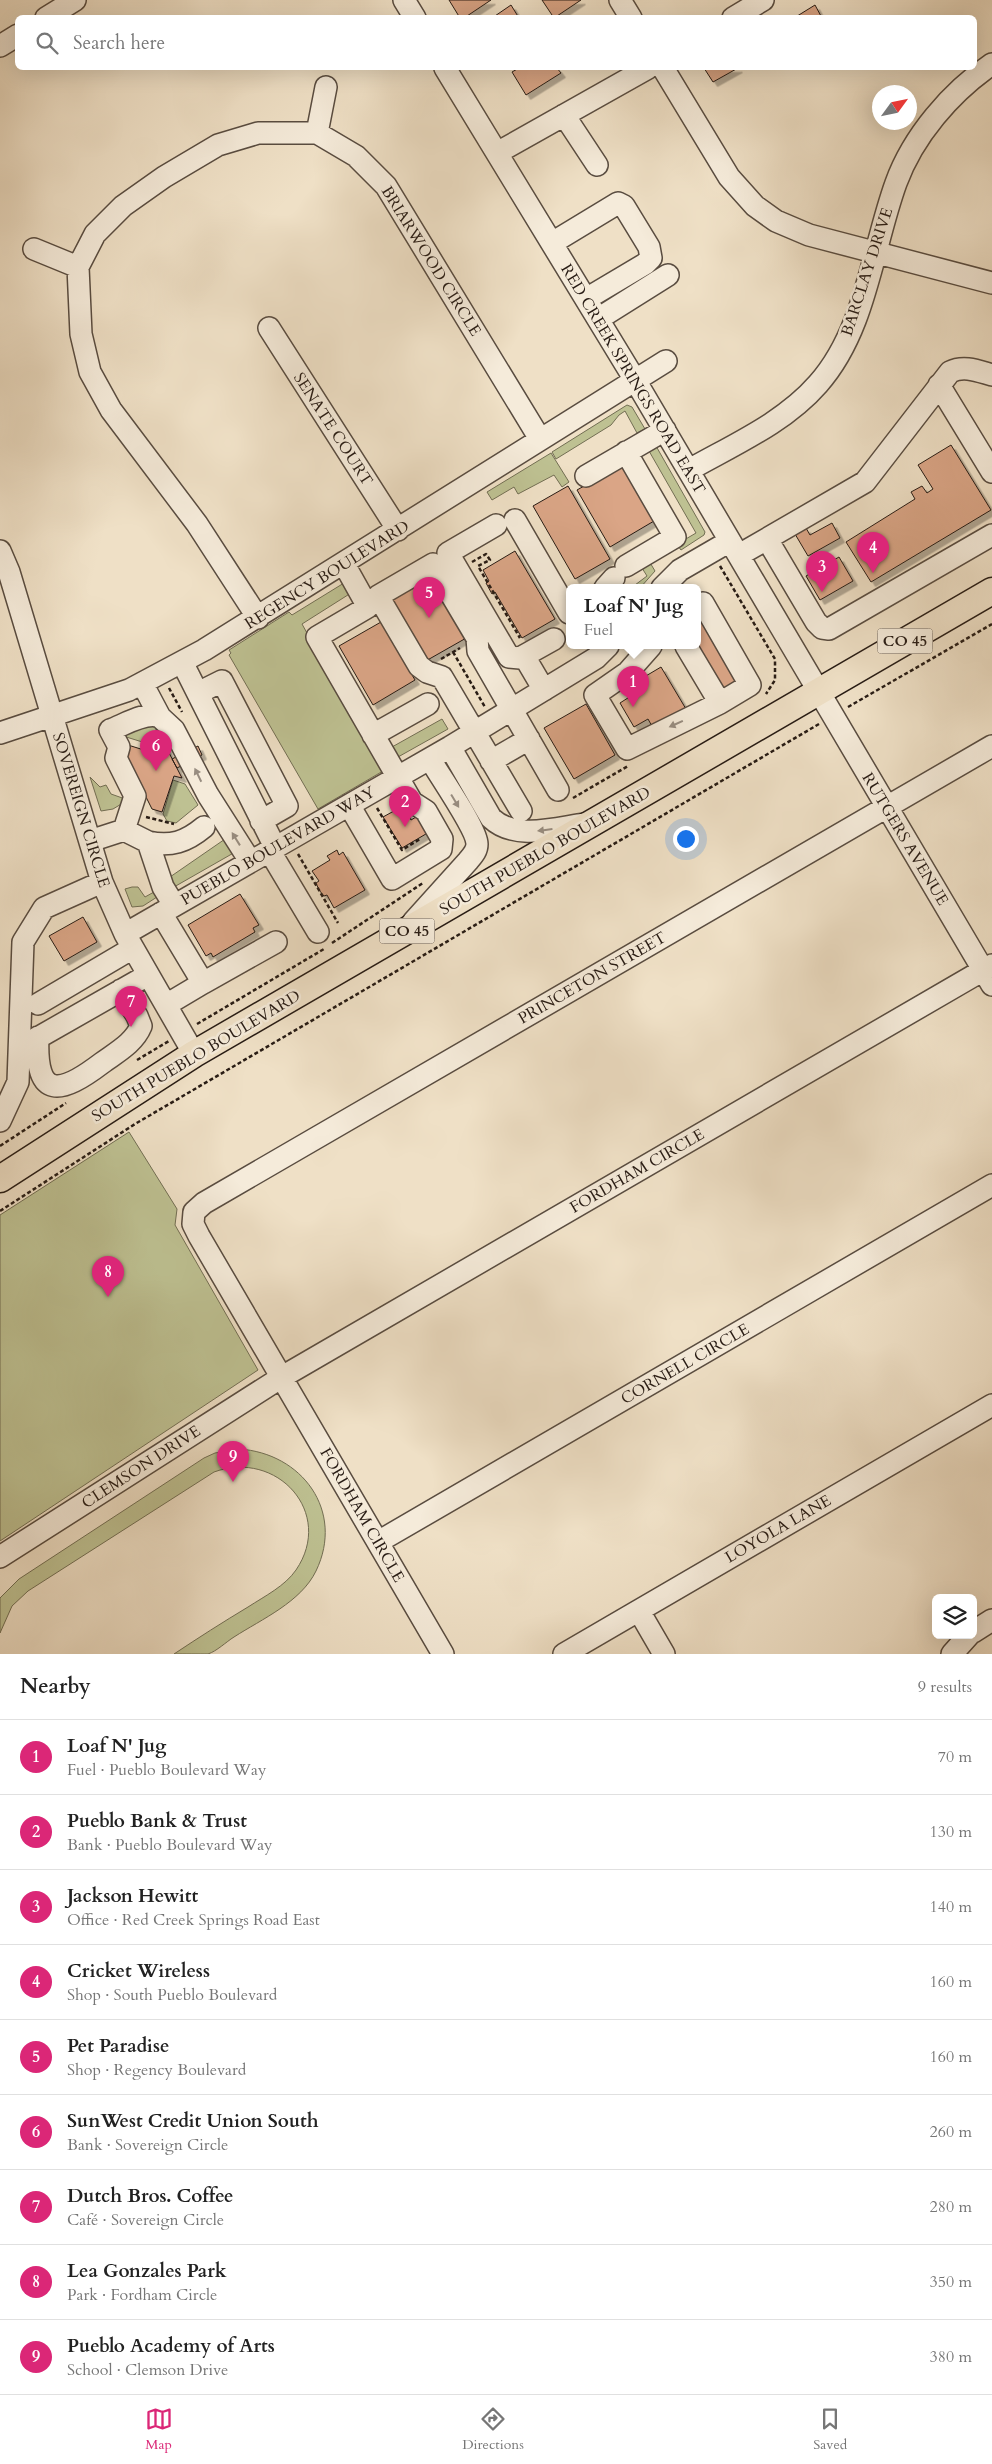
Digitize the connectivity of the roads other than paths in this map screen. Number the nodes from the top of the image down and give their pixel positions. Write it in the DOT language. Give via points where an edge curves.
graph roads {
  1 [pos="75,0"];
  2 [pos="404,0"];
  3 [pos="620,0"];
  4 [pos="763,0"];
  5 [pos="51,15"];
  6 [pos="413,15"];
  7 [pos="629,15"];
  8 [pos="738,15"];
  9 [pos="992,64"];
  10 [pos="446,70"];
  11 [pos="644,70"];
  12 [pos="663,70"];
  13 [pos="326,87"];
  14 [pos="564,115"];
  15 [pos="316,133"];
  16 [pos="497,153"];
  17 [pos="597,165"];
  18 [pos="552,244"];
  19 [pos="34,249"];
  20 [pos="875,254"];
  21 [pos="78,267"];
  22 [pos="668,275"];
  23 [pos="992,283"];
  24 [pos="586,299"];
  25 [pos="598,319"];
  26 [pos="269,328"];
  27 [pos="666,361"];
  28 [pos="992,375"];
  29 [pos="635,380"];
  30 [pos="939,385"];
  31 [pos="665,430"];
  32 [pos="540,440"];
  33 [pos="626,452"];
  34 [pos="689,470"];
  35 [pos="992,472"];
  36 [pos="586,476"];
  37 [pos="398,530"];
  38 [pos="992,535"];
  39 [pos="767,539"];
  40 [pos="665,543"];
  41 [pos="734,548"];
  42 [pos="0,552"];
  43 [pos="344,564"];
  44 [pos="680,570"];
  45 [pos="615,577"];
  46 [pos="666,584"];
  47 [pos="992,591"];
  48 [pos="701,604"];
  49 [pos="566,609"];
  50 [pos="258,618"];
  51 [pos="554,639"];
  52 [pos="526,647"];
  53 [pos="648,649"];
  54 [pos="688,649"];
  55 [pos="594,654"];
  56 [pos="190,677"];
  57 [pos="146,690"];
  58 [pos="544,690"];
  59 [pos="601,691"];
  60 [pos="818,692"];
  61 [pos="720,703"];
  62 [pos="428,704"];
  63 [pos="512,710"];
  64 [pos="54,717"];
  65 [pos="160,717"];
  66 [pos="474,732"];
  67 [pos="0,734"];
  68 [pos="373,735"];
  69 [pos="529,739"];
  70 [pos="992,746"];
  71 [pos="450,747"];
  72 [pos="430,759"];
  73 [pos="491,761"];
  74 [pos="398,777"];
  75 [pos="563,796"];
  76 [pos="349,805"];
  77 [pos="887,807"];
  78 [pos="521,811"];
  79 [pos="127,821"];
  80 [pos="261,821"];
  81 [pos="593,823"];
  82 [pos="204,827"];
  83 [pos="90,841"];
  84 [pos="148,842"];
  85 [pos="272,848"];
  86 [pos="250,861"];
  87 [pos="102,882"];
  88 [pos="168,909"];
  89 [pos="318,932"];
  90 [pos="404,933"];
  91 [pos="129,941"];
  92 [pos="276,942"];
  93 [pos="989,973"];
  94 [pos="148,975"];
  95 [pos="203,983"];
  96 [pos="121,990"];
  97 [pos="38,1004"];
  98 [pos="166,1005"];
  99 [pos="35,1039"];
  100 [pos="194,1054"];
  101 [pos="0,1121"];
  102 [pos="0,1179"];
  103 [pos="992,1185"];
  104 [pos="194,1212"];
  105 [pos="282,1377"];
  106 [pos="992,1405"];
  107 [pos="378,1542"];
  108 [pos="0,1556"];
  109 [pos="639,1610"];
  110 [pos="992,1620"];
  111 [pos="977,1629"];
  112 [pos="965,1639"];
  113 [pos="443,1654"];
  114 [pos="564,1654"];
  115 [pos="664,1654"];
  116 [pos="952,1654"];
  1 -- 5 [label="street"];
  2 -- 6 [label="street"];
  3 -- 7 [label="street"];
  4 -- 8 [label="street"];
  9 -- 20 [label="street, BARCLAY DRIVE" via="955,95 908,156 896,183"];
  10 -- 16 [label="street, RED CREEK SPRINGS ROAD EAST"];
  11 -- 14 [label="street"];
  12 -- 20 [label="street" via="729,177 755,206 776,221 809,235"];
  13 -- 15 [label="street"];
  14 -- 16 [label="street"];
  14 -- 17 [label="street"];
  15 -- 21 [label="street, BRIARWOOD CIRCLE" via="258,133 218,145 123,206 95,234"];
  15 -- 32 [label="street, BRIARWOOD CIRCLE" via="356,156 386,186"];
  16 -- 18 [label="street, RED CREEK SPRINGS ROAD EAST"];
  18 -- 24 [label="street, RED CREEK SPRINGS ROAD EAST"];
  18 -- 24 [label="street" via="618,203 624,206 649,248 651,258"];
  19 -- 21 [label="street"];
  20 -- 23 [label="street"];
  20 -- 34 [label="street, BARCLAY DRIVE" via="850,329 819,383 796,406"];
  21 -- 50 [label="street, BRIARWOOD CIRCLE" via="81,334 90,372 111,410 197,524"];
  22 -- 25 [label="street"];
  24 -- 25 [label="street, RED CREEK SPRINGS ROAD EAST"];
  25 -- 29 [label="street, RED CREEK SPRINGS ROAD EAST"];
  26 -- 37 [label="street, SENATE COURT"];
  27 -- 29 [label="street, REGENCY BOULEVARD"];
  28 -- 30 [label="street" via="957,369"];
  29 -- 31 [label="street, RED CREEK SPRINGS ROAD EAST"];
  29 -- 32 [label="street, REGENCY BOULEVARD"];
  30 -- 35 [label="street"];
  30 -- 39 [label="street" via="865,482"];
  31 -- 33 [label="street"];
  31 -- 34 [label="street, RED CREEK SPRINGS ROAD EAST"];
  32 -- 37 [label="street, REGENCY BOULEVARD"];
  33 -- 36 [label="street"];
  33 -- 40 [label="street" via="675,537"];
  34 -- 41 [label="street, RED CREEK SPRINGS ROAD EAST"];
  37 -- 43 [label="street, REGENCY BOULEVARD"];
  38 -- 39 [label="street" via="829,629 816,622"];
  39 -- 41 [label="street"];
  40 -- 44 [label="street"];
  40 -- 45 [label="street"];
  41 -- 44 [label="street"];
  41 -- 60 [label="street, RED CREEK SPRINGS ROAD EAST"];
  42 -- 64 [label="street, SOVEREIGN CIRCLE"];
  43 -- 50 [label="street, REGENCY BOULEVARD"];
  43 -- 68 [label="street" via="368,607 317,638"];
  44 -- 46 [label="street"];
  47 -- 60 [label="main road, SOUTH PUEBLO BOULEVARD / CO 45"];
  48 -- 61 [label="street" via="750,685"];
  49 -- 52 [label="street" via="506,522 448,553 470,566 506,653 515,659"];
  50 -- 56 [label="street, REGENCY BOULEVARD"];
  51 -- 52 [label="street"];
  52 -- 58 [label="street"];
  53 -- 59 [label="street" via="628,672"];
  54 -- 61 [label="street"];
  55 -- 58 [label="street, PUEBLO BOULEVARD WAY"];
  55 -- 59 [label="street"];
  56 -- 57 [label="street, REGENCY BOULEVARD"];
  56 -- 80 [label="street"];
  56 -- 80 [label="street" via="222,681 287,806"];
  57 -- 64 [label="street, REGENCY BOULEVARD"];
  57 -- 65 [label="street"];
  58 -- 63 [label="street, PUEBLO BOULEVARD WAY"];
  61 -- 59 [label="street, one-way" via="629,757 594,695"];
  60 -- 77 [label="street, RUTGERS AVENUE"];
  60 -- 81 [label="main road, SOUTH PUEBLO BOULEVARD / CO 45"];
  62 -- 68 [label="street"];
  63 -- 66 [label="street, PUEBLO BOULEVARD WAY"];
  63 -- 66 [label="street" via="478,651 477,638 433,564 378,596 423,670 442,677"];
  63 -- 69 [label="street"];
  64 -- 67 [label="street, REGENCY BOULEVARD"];
  64 -- 83 [label="street, SOVEREIGN CIRCLE"];
  65 -- 79 [label="street" via="146,716 110,730 119,747 116,758 135,796"];
  86 -- 65 [label="street, one-way" via="208,795 174,730"];
  66 -- 71 [label="street, PUEBLO BOULEVARD WAY"];
  66 -- 73 [label="street"];
  68 -- 74 [label="street"];
  69 -- 73 [label="street"];
  69 -- 75 [label="street"];
  70 -- 77 [label="street, PRINCETON STREET"];
  71 -- 72 [label="street, PUEBLO BOULEVARD WAY"];
  81 -- 71 [label="street, one-way" via="533,831 502,827 491,818"];
  72 -- 74 [label="street, PUEBLO BOULEVARD WAY"];
  72 -- 90 [label="street, one-way" via="472,829 476,851"];
  73 -- 78 [label="street"];
  74 -- 76 [label="street, PUEBLO BOULEVARD WAY"];
  74 -- 76 [label="street" via="412,802 426,811 442,839 439,852 392,878"];
  76 -- 85 [label="street, PUEBLO BOULEVARD WAY"];
  77 -- 93 [label="street, RUTGERS AVENUE"];
  77 -- 104 [label="street, PRINCETON STREET" via="212,1198"];
  79 -- 83 [label="street"];
  79 -- 84 [label="street"];
  80 -- 85 [label="street"];
  81 -- 90 [label="main road, SOUTH PUEBLO BOULEVARD / CO 45"];
  82 -- 84 [label="street" via="180,843"];
  83 -- 87 [label="street, SOVEREIGN CIRCLE"];
  84 -- 88 [label="street"];
  85 -- 86 [label="street, PUEBLO BOULEVARD WAY"];
  85 -- 89 [label="street"];
  86 -- 88 [label="street, PUEBLO BOULEVARD WAY"];
  87 -- 91 [label="street, SOVEREIGN CIRCLE"];
  87 -- 99 [label="street" via="44,908 23,942"];
  88 -- 91 [label="street, PUEBLO BOULEVARD WAY"];
  88 -- 95 [label="street"];
  90 -- 100 [label="main road, SOUTH PUEBLO BOULEVARD / CO 45"];
  91 -- 94 [label="street, SOVEREIGN CIRCLE"];
  91 -- 97 [label="street, PUEBLO BOULEVARD WAY"];
  92 -- 95 [label="street"];
  93 -- 105 [label="street, FORDHAM CIRCLE"];
  94 -- 96 [label="street"];
  94 -- 98 [label="street, SOVEREIGN CIRCLE"];
  95 -- 98 [label="street"];
  96 -- 99 [label="street"];
  96 -- 99 [label="street" via="141,1026 136,1037 117,1052 95,1056 64,1073 56,1072"];
  98 -- 100 [label="street, SOVEREIGN CIRCLE"];
  99 -- 101 [label="street"];
  100 -- 102 [label="main road, SOUTH PUEBLO BOULEVARD / CO 45"];
  103 -- 107 [label="street, CORNELL CIRCLE"];
  104 -- 105 [label="street, FORDHAM CIRCLE" via="193,1224 198,1236"];
  105 -- 107 [label="street, FORDHAM CIRCLE"];
  105 -- 108 [label="street, CLEMSON DRIVE"];
  106 -- 109 [label="street, LOYOLA LANE"];
  107 -- 113 [label="street, FORDHAM CIRCLE"];
  109 -- 114 [label="street, LOYOLA LANE"];
  109 -- 115 [label="street"];
  110 -- 111 [label="street"];
  112 -- 116 [label="street"];
}
